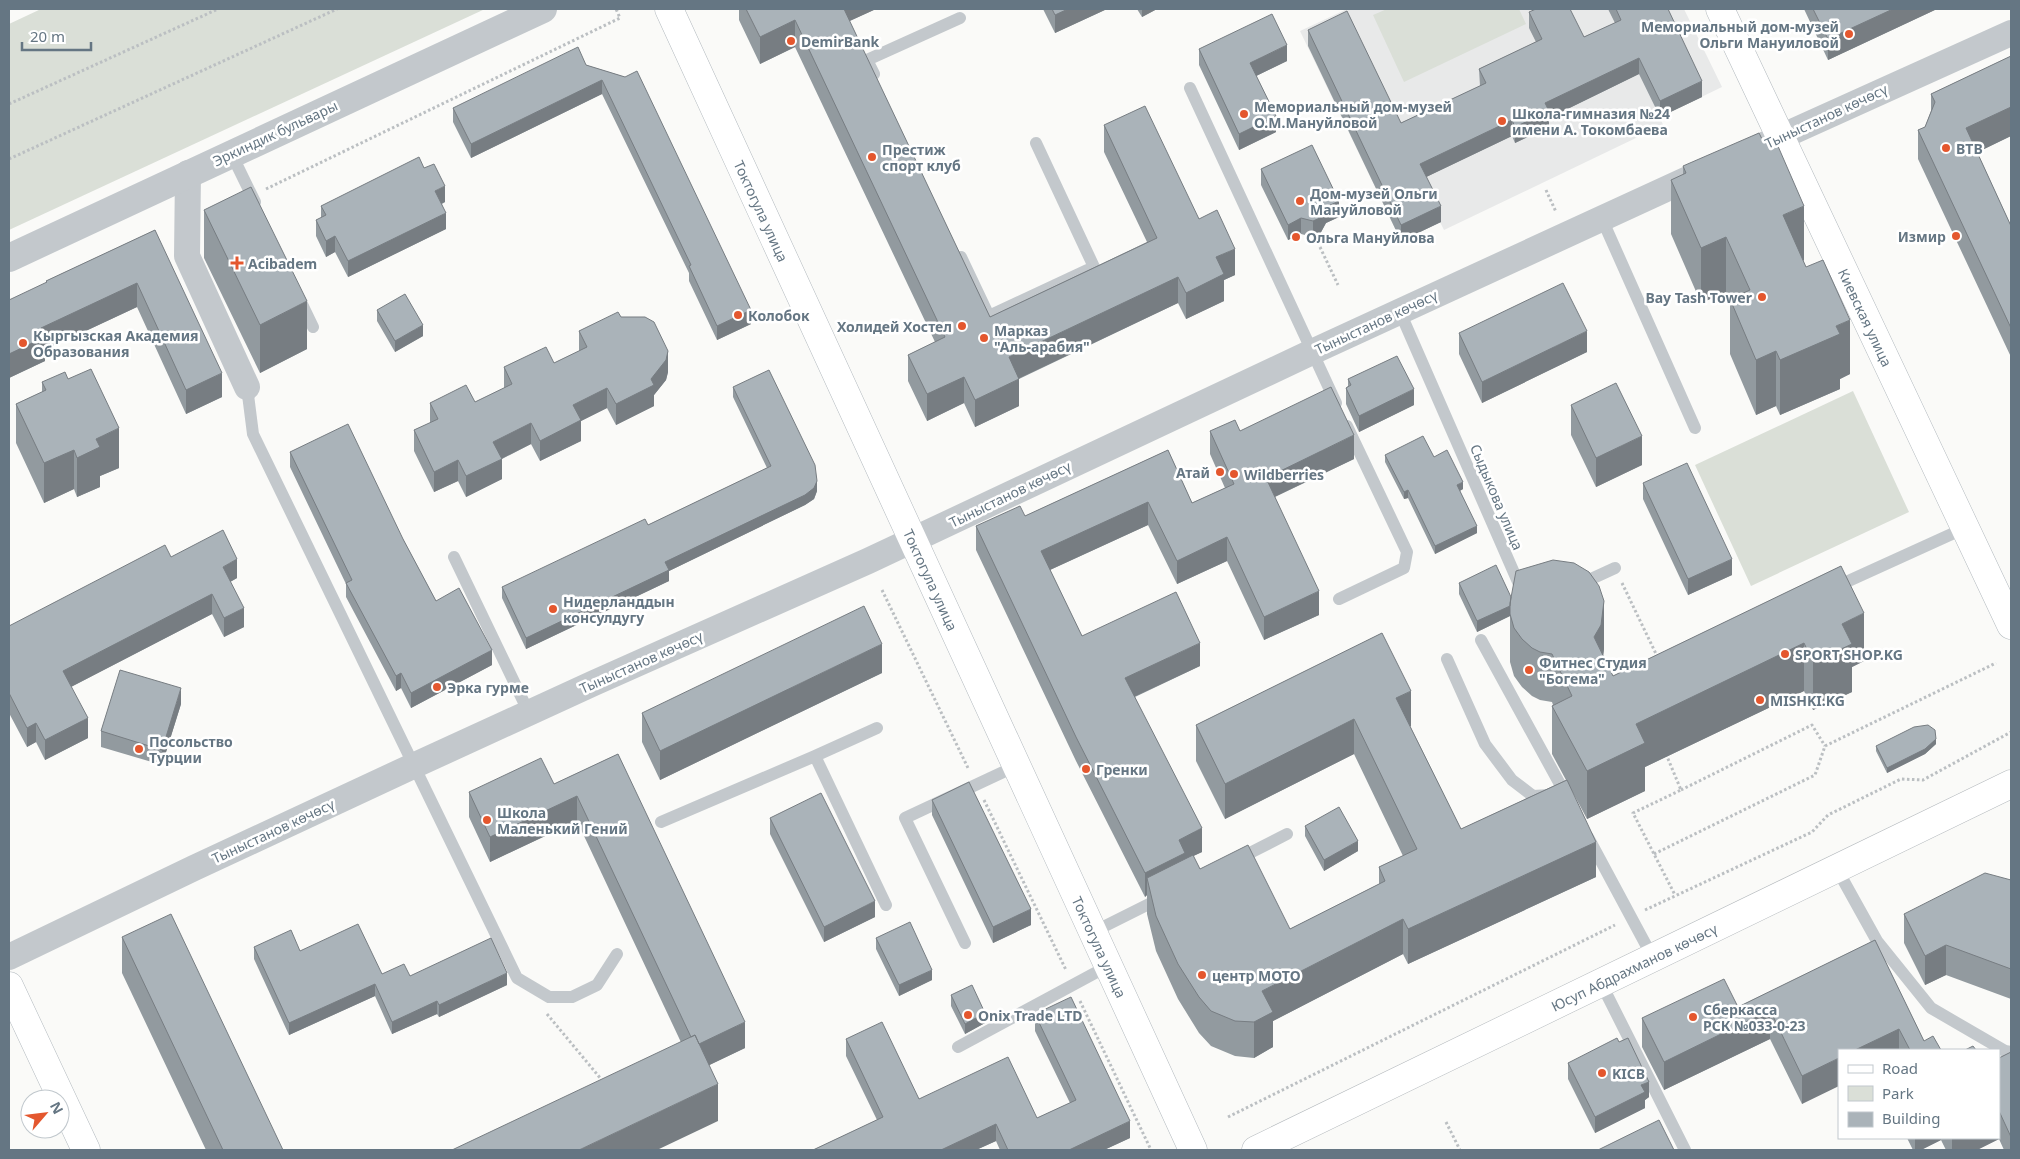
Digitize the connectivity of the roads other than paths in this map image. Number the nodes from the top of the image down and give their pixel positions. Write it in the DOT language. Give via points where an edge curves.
graph roads {
  1 [pos="542,9"];
  2 [pos="669,9"];
  3 [pos="1720,9"];
  4 [pos="960,18"];
  5 [pos="2011,32"];
  6 [pos="880,87"];
  7 [pos="1190,88"];
  8 [pos="1780,137"];
  9 [pos="1036,143"];
  10 [pos="231,153"];
  11 [pos="188,174"];
  12 [pos="260,213"];
  13 [pos="1602,219"];
  14 [pos="956,245"];
  15 [pos="9,258"];
  16 [pos="297,292"];
  17 [pos="1400,312"];
  18 [pos="313,327"];
  19 [pos="1312,352"];
  20 [pos="248,387"];
  21 [pos="1695,428"];
  22 [pos="1965,528"];
  23 [pos="912,540"];
  24 [pos="454,557"];
  25 [pos="1615,568"];
  26 [pos="1826,591"];
  27 [pos="1563,592"];
  28 [pos="1525,598"];
  29 [pos="1339,599"];
  30 [pos="2011,625"];
  31 [pos="1481,640"];
  32 [pos="1447,660"];
  33 [pos="529,713"];
  34 [pos="877,728"];
  35 [pos="815,756"];
  36 [pos="413,766"];
  37 [pos="1016,766"];
  38 [pos="2011,784"];
  39 [pos="1565,795"];
  40 [pos="1575,812"];
  41 [pos="661,822"];
  42 [pos="1584,830"];
  43 [pos="1288,834"];
  44 [pos="1226,865"];
  45 [pos="1837,869"];
  46 [pos="1174,892"];
  47 [pos="886,905"];
  48 [pos="1093,932"];
  49 [pos="965,943"];
  50 [pos="616,954"];
  51 [pos="9,957"];
  52 [pos="1653,958"];
  53 [pos="1108,966"];
  54 [pos="1601,983"];
  55 [pos="9,986"];
  56 [pos="958,1047"];
  57 [pos="2011,1052"];
  58 [pos="86,1150"];
  59 [pos="1193,1150"];
  60 [pos="1256,1150"];
  61 [pos="1685,1150"];
  1 -- 10 [label="street, Эркиндик бульвары"];
  2 -- 23 [label="main road, Токтогула улица"];
  3 -- 8 [label="main road, Киевская улица"];
  4 -- 6 [label="lane" via="867,60"];
  5 -- 8 [label="street, Тыныстанов көчөсү"];
  7 -- 19 [label="lane"];
  8 -- 13 [label="street, Тыныстанов көчөсү"];
  8 -- 22 [label="main road, Киевская улица"];
  9 -- 14 [label="lane" via="1094,266 989,316"];
  10 -- 11 [label="street, Эркиндик бульвары"];
  10 -- 12 [label="lane"];
  11 -- 15 [label="street, Эркиндик бульвары"];
  11 -- 20 [label="street" via="187,256"];
  13 -- 17 [label="street, Тыныстанов көчөсү"];
  13 -- 21 [label="lane"];
  16 -- 18 [label="lane"];
  17 -- 19 [label="street, Тыныстанов көчөсү"];
  17 -- 28 [label="lane, Сыдыкова улица"];
  19 -- 23 [label="street, Тыныстанов көчөсү"];
  19 -- 29 [label="lane" via="1407,552 1404,568"];
  20 -- 36 [label="lane" via="253,434"];
  22 -- 26 [label="lane"];
  22 -- 30 [label="main road, Киевская улица"];
  23 -- 33 [label="street, Тыныстанов көчөсү"];
  23 -- 37 [label="main road, Токтогула улица"];
  24 -- 33 [label="lane"];
  25 -- 27 [label="lane"];
  31 -- 39 [label="lane"];
  32 -- 39 [label="lane" via="1485,744 1512,780 1533,796"];
  33 -- 36 [label="street, Тыныстанов көчөсү"];
  34 -- 35 [label="lane"];
  35 -- 41 [label="lane"];
  35 -- 47 [label="lane"];
  36 -- 50 [label="lane" via="517,978 549,997 572,997 597,985"];
  36 -- 51 [label="street, Тыныстанов көчөсү"];
  37 -- 48 [label="main road, Токтогула улица"];
  37 -- 49 [label="lane" via="905,818"];
  38 -- 45 [label="main road, Юсуп Абдрахманов көчөсү"];
  39 -- 40 [label="lane"];
  42 -- 52 [label="lane"];
  43 -- 44 [label="lane"];
  45 -- 52 [label="main road, Юсуп Абдрахманов көчөсү"];
  45 -- 57 [label="lane" via="1877,941 1931,1008"];
  46 -- 48 [label="lane"];
  48 -- 53 [label="main road, Токтогула улица"];
  52 -- 54 [label="main road, Юсуп Абдрахманов көчөсү"];
  53 -- 56 [label="lane"];
  53 -- 59 [label="main road, Токтогула улица"];
  54 -- 60 [label="main road, Юсуп Абдрахманов көчөсү"];
  54 -- 61 [label="lane"];
  55 -- 58 [label="main road"];
}
